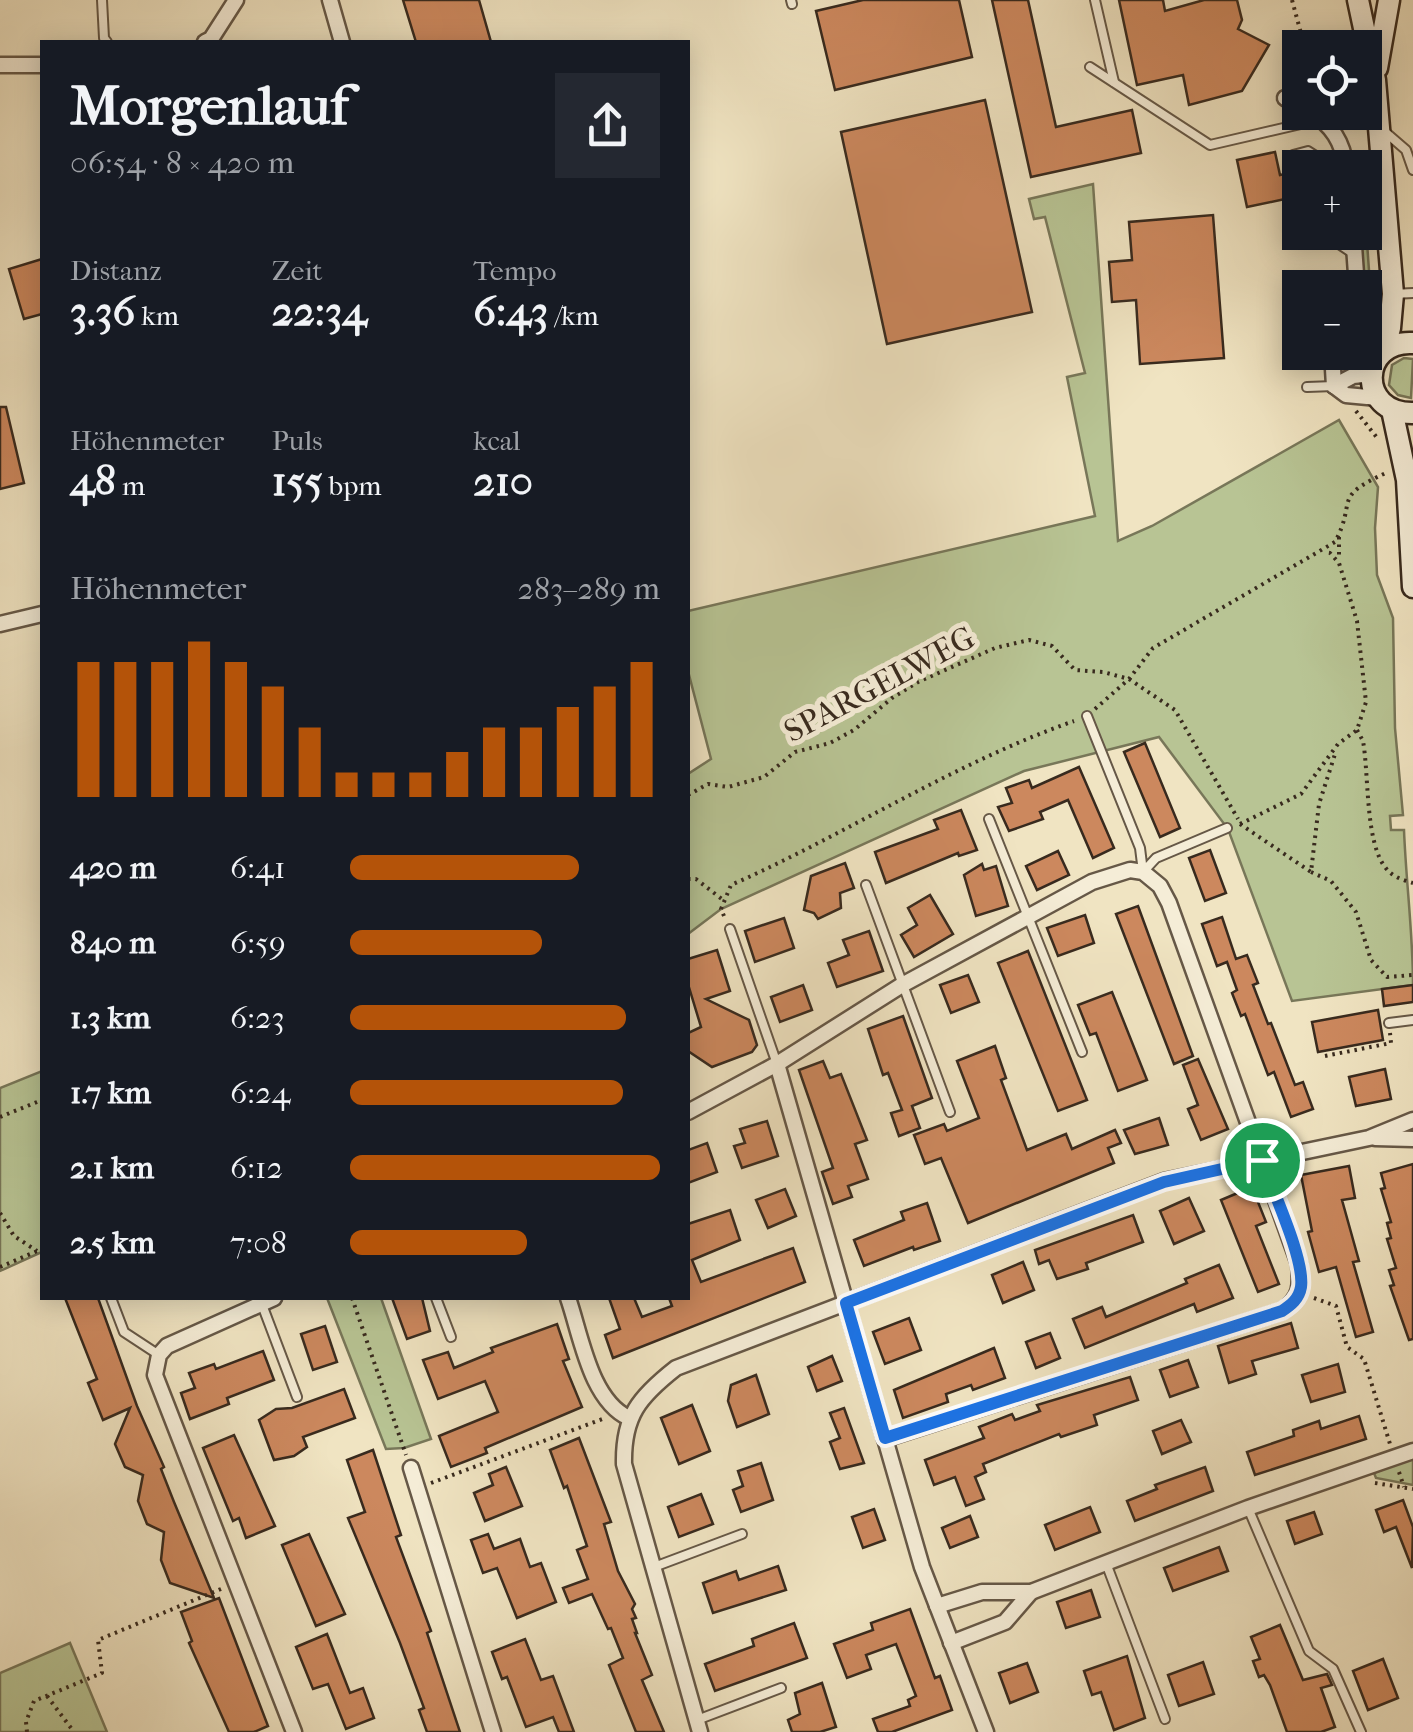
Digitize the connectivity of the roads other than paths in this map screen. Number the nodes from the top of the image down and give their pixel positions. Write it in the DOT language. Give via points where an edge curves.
graph roads {
  1 [pos="102,0"];
  2 [pos="236,0"];
  3 [pos="330,0"];
  4 [pos="1095,0"];
  5 [pos="1358,0"];
  6 [pos="1391,3"];
  7 [pos="1364,30"];
  8 [pos="106,40"];
  9 [pos="209,40"];
  10 [pos="341,40"];
  11 [pos="1382,46"];
  12 [pos="40,64"];
  13 [pos="0,66"];
  14 [pos="1090,66"];
  15 [pos="1114,82"];
  16 [pos="1282,125"];
  17 [pos="1382,129"];
  18 [pos="1379,130"];
  19 [pos="1413,170"];
  20 [pos="1348,250"];
  21 [pos="1355,250"];
  22 [pos="1355,255"];
  23 [pos="1356,270"];
  24 [pos="1403,293"];
  25 [pos="1413,341"];
  26 [pos="1384,351"];
  27 [pos="1333,370"];
  28 [pos="1372,374"];
  29 [pos="1334,386"];
  30 [pos="1307,387"];
  31 [pos="1394,407"];
  32 [pos="1413,447"];
  33 [pos="1397,476"];
  34 [pos="1413,587"];
  35 [pos="40,614"];
  36 [pos="0,624"];
  37 [pos="1088,716"];
  38 [pos="989,819"];
  39 [pos="1227,828"];
  40 [pos="1143,872"];
  41 [pos="866,885"];
  42 [pos="1028,917"];
  43 [pos="730,930"];
  44 [pos="902,985"];
  45 [pos="1413,1020"];
  46 [pos="1390,1023"];
  47 [pos="1082,1052"];
  48 [pos="777,1064"];
  49 [pos="690,1111"];
  50 [pos="950,1112"];
  51 [pos="1413,1120"];
  52 [pos="1370,1138"];
  53 [pos="1413,1138"];
  54 [pos="1262,1160"];
  55 [pos="112,1300"];
  56 [pos="263,1300"];
  57 [pos="265,1300"];
  58 [pos="437,1300"];
  59 [pos="569,1300"];
  60 [pos="846,1303"];
  61 [pos="451,1337"];
  62 [pos="159,1355"];
  63 [pos="297,1397"];
  64 [pos="623,1415"];
  65 [pos="885,1438"];
  66 [pos="1413,1450"];
  67 [pos="411,1468"];
  68 [pos="1248,1508"];
  69 [pos="742,1534"];
  70 [pos="1106,1563"];
  71 [pos="654,1567"];
  72 [pos="1031,1592"];
  73 [pos="937,1606"];
  74 [pos="952,1643"];
  75 [pos="781,1688"];
  76 [pos="1165,1718"];
  77 [pos="698,1726"];
  78 [pos="294,1732"];
  79 [pos="493,1732"];
  80 [pos="986,1732"];
  81 [pos="1361,1732"];
  1 -- 8 [label="lane"];
  2 -- 9 [label="street"];
  3 -- 10 [label="street"];
  4 -- 15 [label="lane"];
  5 -- 7 [label="main road"];
  6 -- 11 [label="main road"];
  12 -- 13 [label="street"];
  14 -- 15 [label="lane"];
  15 -- 16 [label="lane" via="1210,145"];
  17 -- 19 [label="lane" via="1406,150"];
  18 -- 24 [label="main road"];
  20 -- 22 [label="lane"];
  21 -- 22 [label="street"];
  22 -- 23 [label="street"];
  24 -- 25 [label="main road"];
  24 -- 26 [label="main road"];
  25 -- 26 [label="main road"];
  26 -- 28 [label="main road"];
  27 -- 29 [label="street"];
  28 -- 29 [label="street"];
  28 -- 31 [label="main road"];
  29 -- 30 [label="lane"];
  29 -- 31 [label="street"];
  31 -- 33 [label="main road"];
  32 -- 33 [label="main road"];
  33 -- 34 [label="main road"];
  35 -- 36 [label="street"];
  37 -- 40 [label="lane" via="1140,848"];
  38 -- 42 [label="lane"];
  39 -- 40 [label="lane" via="1156,858"];
  40 -- 42 [label="street" via="1092,882"];
  40 -- 54 [label="street" via="1170,903"];
  41 -- 44 [label="lane"];
  42 -- 44 [label="street"];
  42 -- 47 [label="lane"];
  43 -- 48 [label="lane"];
  44 -- 48 [label="street"];
  44 -- 50 [label="lane"];
  45 -- 46 [label="lane"];
  48 -- 49 [label="street"];
  48 -- 60 [label="street"];
  51 -- 52 [label="street"];
  52 -- 53 [label="street"];
  52 -- 54 [label="street"];
  54 -- 60 [label="street" via="1164,1182"];
  54 -- 65 [label="street" via="1300,1264 1294,1303"];
  55 -- 62 [label="lane" via="124,1332"];
  56 -- 62 [label="street"];
  57 -- 63 [label="lane"];
  58 -- 61 [label="lane"];
  59 -- 64 [label="street" via="598,1386"];
  60 -- 64 [label="street" via="676,1368"];
  60 -- 65 [label="street"];
  62 -- 78 [label="street" via="155,1375"];
  64 -- 71 [label="street" via="624,1464"];
  65 -- 73 [label="street"];
  66 -- 68 [label="street"];
  67 -- 79 [label="street"];
  68 -- 70 [label="street"];
  68 -- 81 [label="lane" via="1309,1651 1334,1670"];
  69 -- 71 [label="lane"];
  70 -- 72 [label="street"];
  70 -- 76 [label="lane"];
  71 -- 77 [label="street"];
  72 -- 73 [label="street" via="982,1592"];
  72 -- 74 [label="street" via="1004,1622"];
  73 -- 74 [label="street"];
  74 -- 80 [label="street"];
  75 -- 77 [label="lane"];
}
